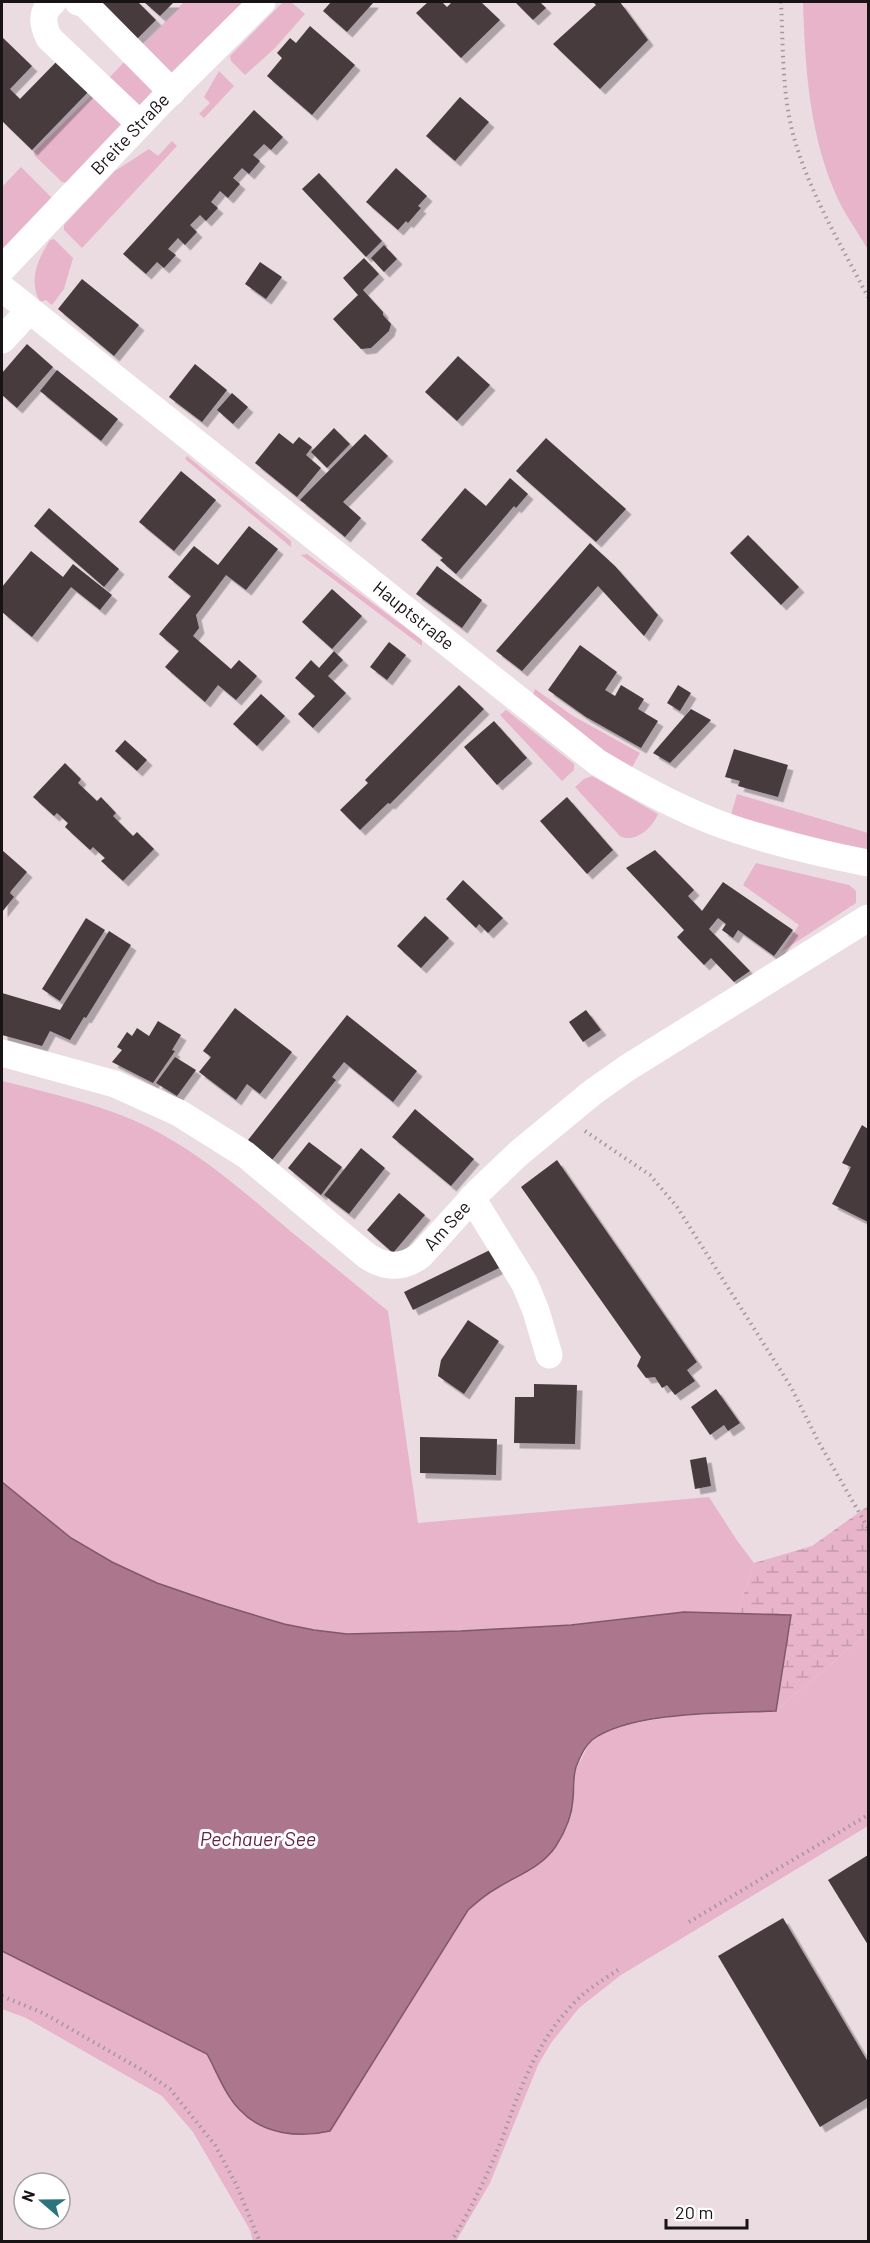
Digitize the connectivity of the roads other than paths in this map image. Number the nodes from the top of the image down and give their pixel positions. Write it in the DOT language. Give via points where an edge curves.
graph roads {
  1 [pos="53,2"];
  2 [pos="78,2"];
  3 [pos="262,2"];
  4 [pos="172,92"];
  5 [pos="140,124"];
  6 [pos="2,269"];
  7 [pos="2,288"];
  8 [pos="29,311"];
  9 [pos="2,340"];
  10 [pos="868,863"];
  11 [pos="868,918"];
  12 [pos="2,1053"];
  13 [pos="472,1198"];
  14 [pos="549,1355"];
  1 -- 5 [label="street" via="43,18 49,38"];
  2 -- 4 [label="street" via="85,4"];
  3 -- 4 [label="street, Breite Straße"];
  4 -- 5 [label="street, Breite Straße"];
  5 -- 6 [label="street, Breite Straße"];
  7 -- 8 [label="street, Hauptstraße"];
  8 -- 9 [label="street"];
  8 -- 10 [label="street, Hauptstraße" via="597,762 656,796 717,823 788,845"];
  11 -- 13 [label="street, Am See" via="627,1068 563,1116"];
  12 -- 13 [label="street, Am See" via="115,1084 179,1113 246,1155 360,1252 386,1265 403,1265 421,1255"];
  13 -- 14 [label="street" via="525,1284"];
}
